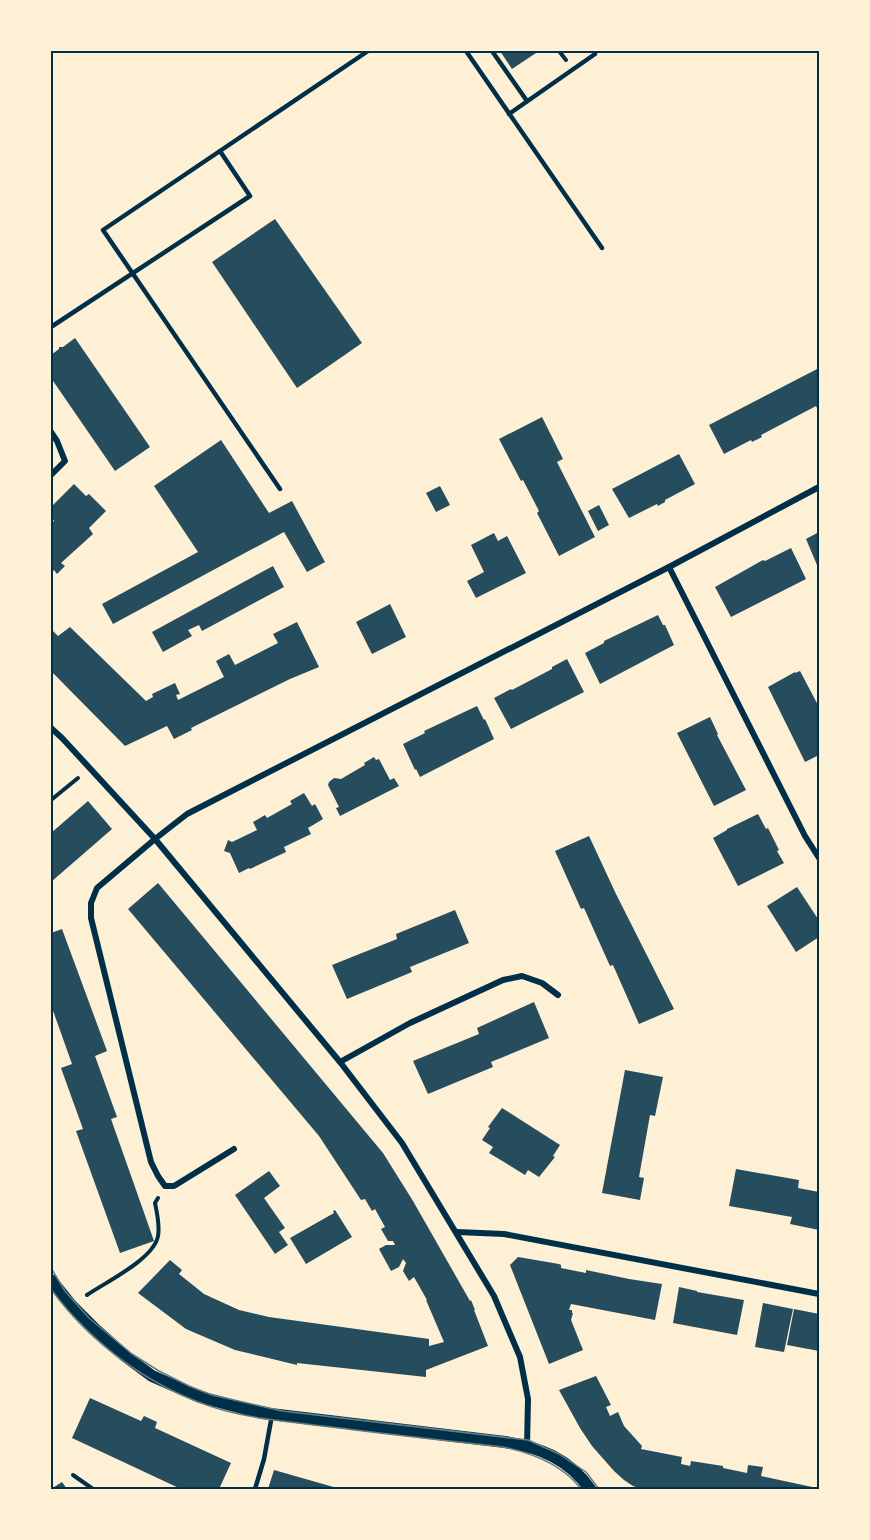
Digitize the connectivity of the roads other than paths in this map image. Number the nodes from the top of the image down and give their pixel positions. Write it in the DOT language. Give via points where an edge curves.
graph roads {
  1 [pos="368,51"];
  2 [pos="466,51"];
  3 [pos="492,51"];
  4 [pos="595,54"];
  5 [pos="527,101"];
  6 [pos="509,114"];
  7 [pos="220,151"];
  8 [pos="602,248"];
  9 [pos="133,272"];
  10 [pos="51,327"];
  11 [pos="51,432"];
  12 [pos="51,475"];
  13 [pos="819,487"];
  14 [pos="280,489"];
  15 [pos="669,567"];
  16 [pos="51,728"];
  17 [pos="155,838"];
  18 [pos="819,858"];
  19 [pos="558,995"];
  20 [pos="340,1062"];
  21 [pos="234,1149"];
  22 [pos="457,1233"];
  23 [pos="51,1280"];
  24 [pos="819,1294"];
  25 [pos="272,1414"];
  26 [pos="527,1446"];
  27 [pos="255,1489"];
  28 [pos="590,1489"];
  1 -- 7 [label="lane"];
  2 -- 6 [label="lane"];
  3 -- 5 [label="lane"];
  4 -- 5 [label="lane"];
  5 -- 6 [label="lane"];
  6 -- 8 [label="lane"];
  7 -- 9 [label="lane" via="103,230"];
  7 -- 9 [label="lane" via="250,196"];
  9 -- 10 [label="lane"];
  9 -- 14 [label="lane"];
  11 -- 12 [label="street" via="65,461"];
  13 -- 15 [label="street"];
  15 -- 17 [label="street" via="187,814"];
  15 -- 18 [label="street"];
  16 -- 17 [label="street"];
  17 -- 20 [label="street"];
  17 -- 21 [label="street" via="97,888 91,903 91,918 151,1162 165,1186 174,1186"];
  19 -- 20 [label="street" via="542,983 522,976 503,980 410,1023"];
  20 -- 22 [label="street" via="402,1143"];
  22 -- 24 [label="street" via="504,1234"];
  22 -- 26 [label="street" via="494,1296 520,1357 528,1399"];
  23 -- 25 [label="main road" via="95,1329 152,1376 200,1397"];
  25 -- 26 [label="main road"];
  25 -- 27 [label="lane"];
  26 -- 28 [label="main road" via="564,1462"];
}
